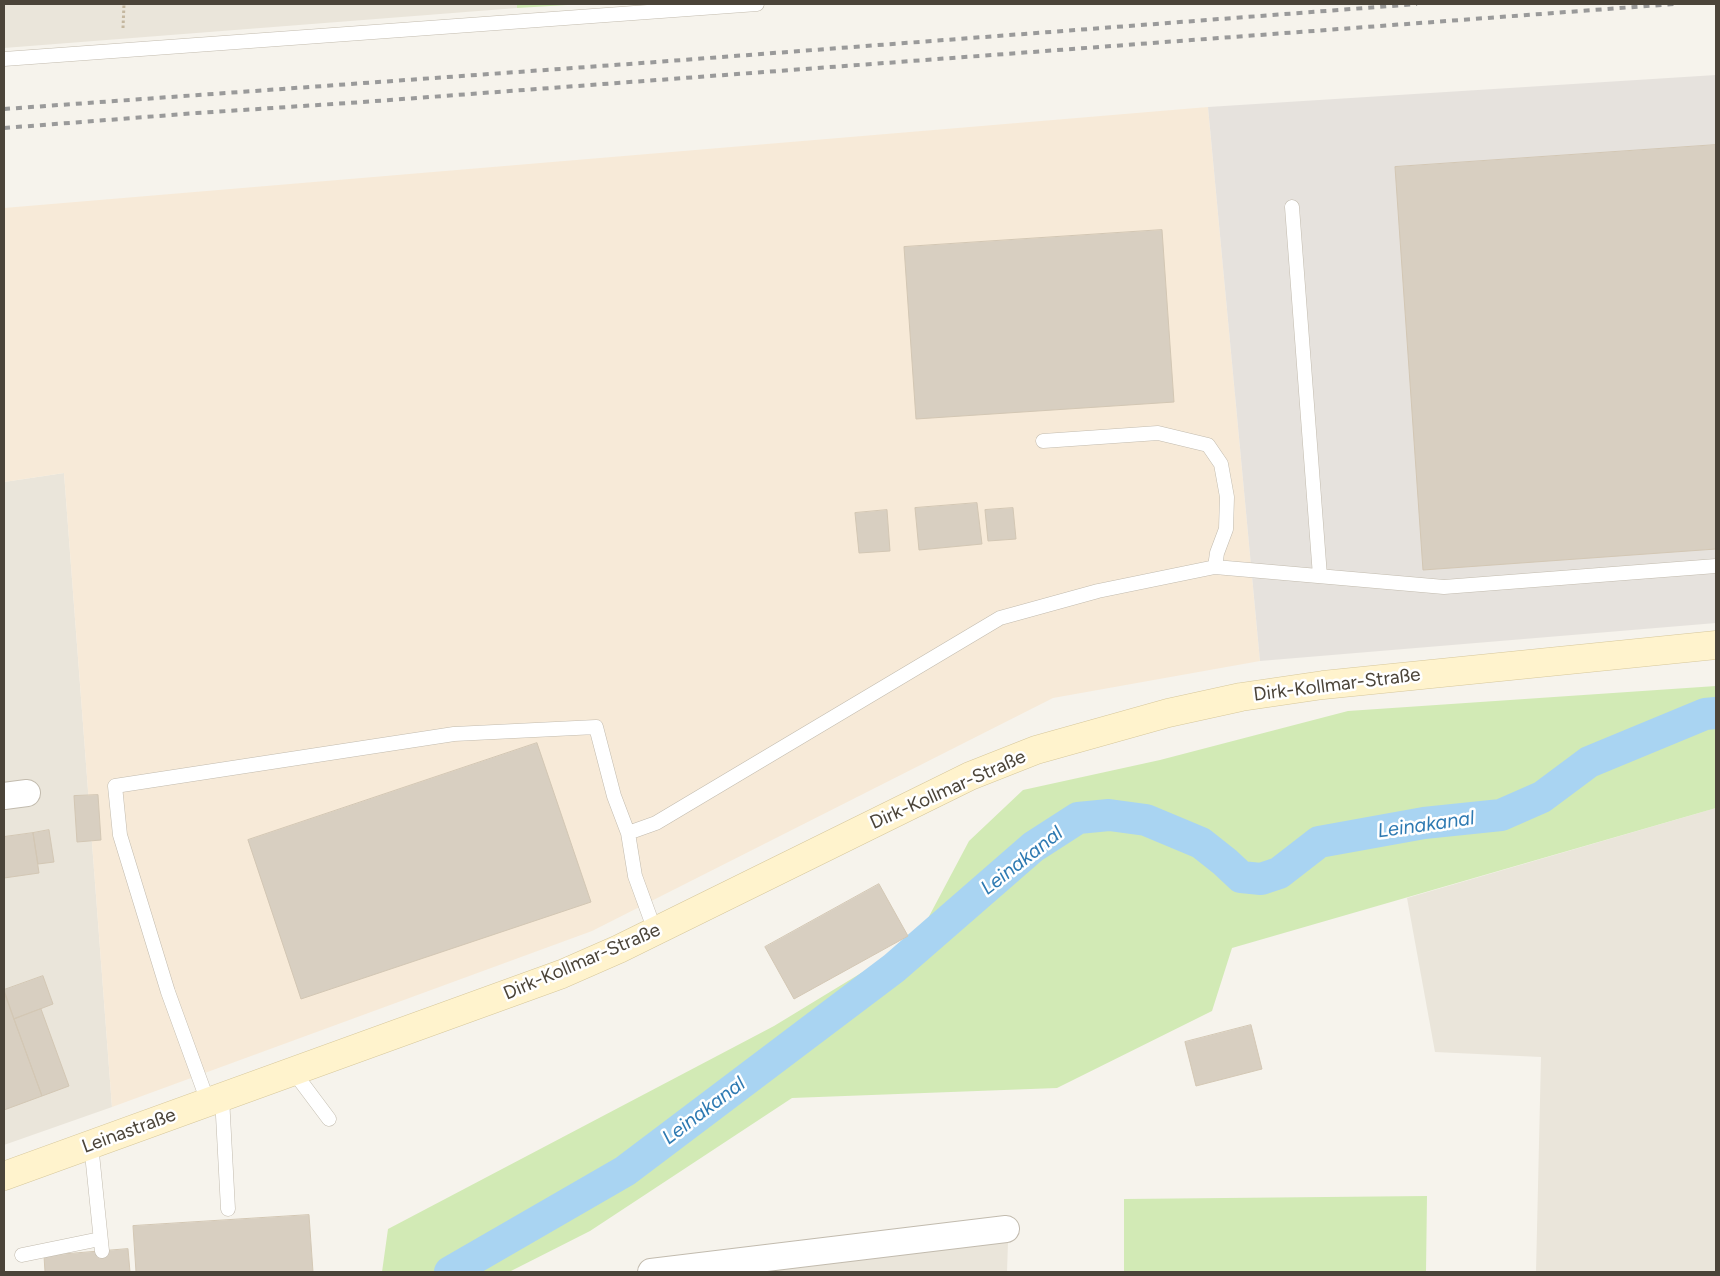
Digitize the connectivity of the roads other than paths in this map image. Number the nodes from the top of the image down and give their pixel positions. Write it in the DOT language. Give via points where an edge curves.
graph roads {
  1 [pos="757,4"];
  2 [pos="4,59"];
  3 [pos="1292,207"];
  4 [pos="1042,440"];
  5 [pos="1716,566"];
  6 [pos="1215,567"];
  7 [pos="1320,576"];
  8 [pos="1716,646"];
  9 [pos="628,833"];
  10 [pos="655,931"];
  11 [pos="294,1071"];
  12 [pos="254,1086"];
  13 [pos="215,1100"];
  14 [pos="329,1119"];
  15 [pos="91,1144"];
  16 [pos="4,1176"];
  17 [pos="228,1209"];
  18 [pos="1006,1229"];
  19 [pos="22,1255"];
  20 [pos="651,1272"];
  1 -- 2 [label="lane"];
  3 -- 7 [label="lane"];
  4 -- 6 [label="lane" via="1158,433 1208,445 1221,464 1227,497 1226,529"];
  5 -- 7 [label="lane" via="1444,587"];
  6 -- 7 [label="lane"];
  6 -- 9 [label="lane" via="1098,591 1000,618 656,823"];
  8 -- 10 [label="street, Dirk-Kollmar-Straße" via="1323,685 1241,697 1168,713 1036,750 970,776"];
  9 -- 10 [label="lane" via="635,876"];
  9 -- 13 [label="lane" via="614,796 596,727 454,734 116,786 120,835 168,992"];
  10 -- 11 [label="street, Dirk-Kollmar-Straße" via="562,974"];
  11 -- 12 [label="street, Dirk-Kollmar-Straße"];
  11 -- 14 [label="lane"];
  12 -- 13 [label="street, Leinastraße"];
  13 -- 15 [label="street, Leinastraße"];
  13 -- 17 [label="lane"];
  15 -- 16 [label="street, Leinastraße"];
  15 -- 19 [label="lane" via="101,1245"];
  18 -- 20 [label="street"];
}
